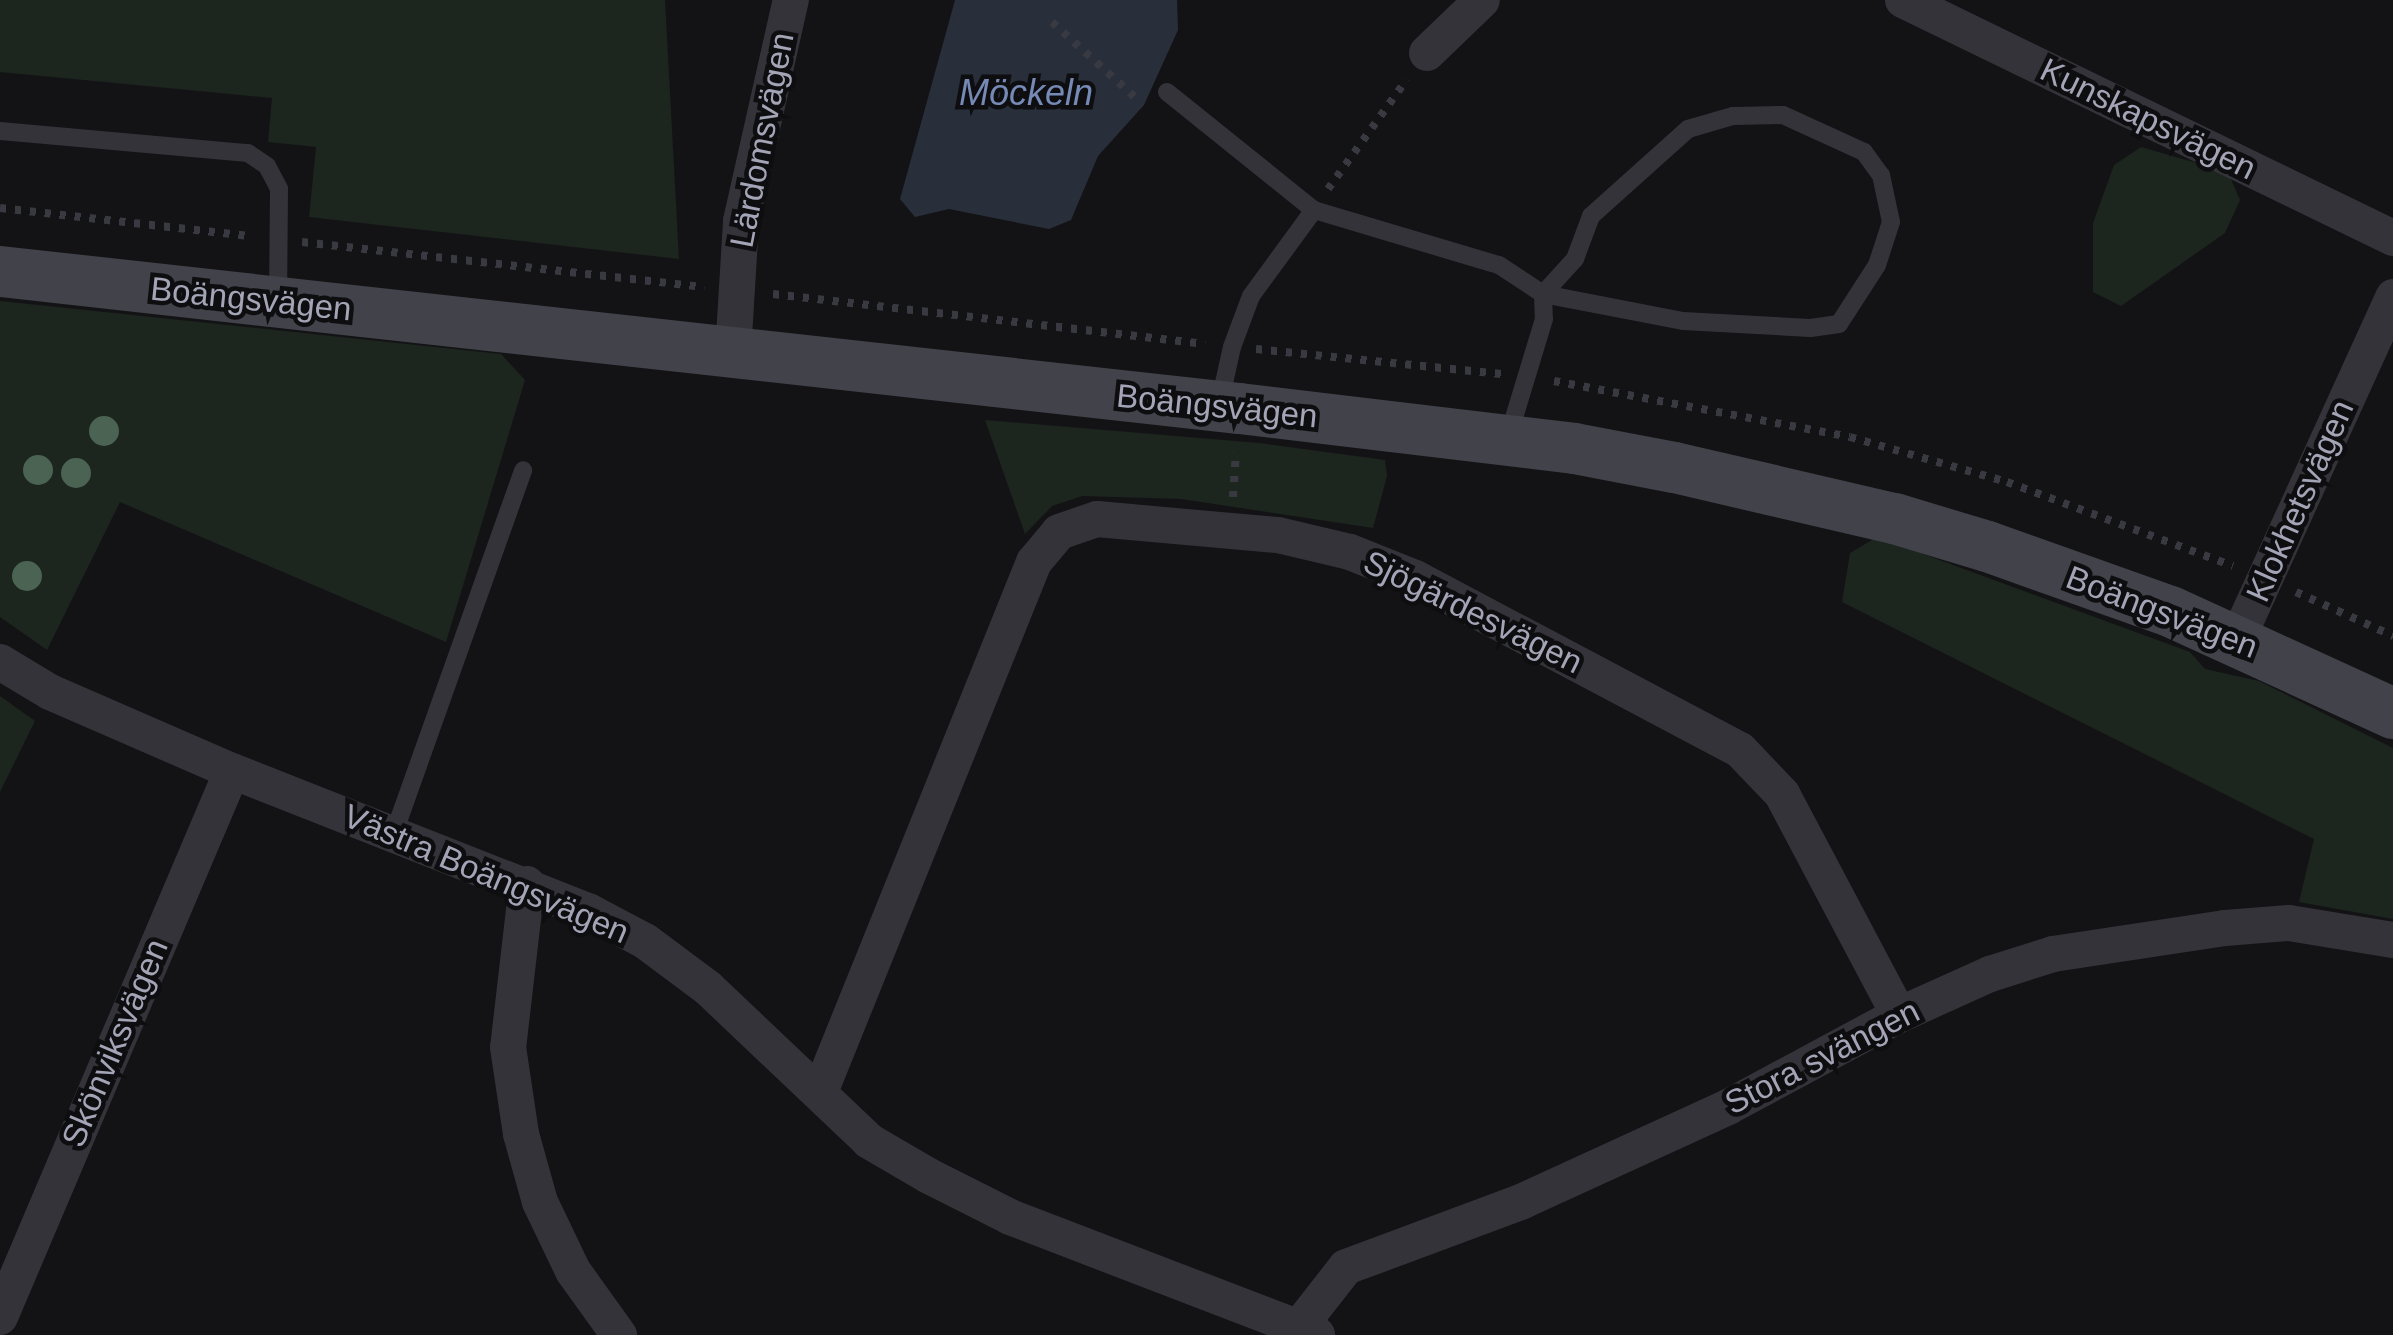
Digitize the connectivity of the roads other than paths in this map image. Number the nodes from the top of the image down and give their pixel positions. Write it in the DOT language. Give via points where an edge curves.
graph roads {
  1 [pos="791,0"];
  2 [pos="1482,0"];
  3 [pos="1903,0"];
  4 [pos="1427,53"];
  5 [pos="1167,92"];
  6 [pos="0,131"];
  7 [pos="1314,210"];
  8 [pos="2393,238"];
  9 [pos="0,271"];
  10 [pos="1543,294"];
  11 [pos="2393,297"];
  12 [pos="278,302"];
  13 [pos="733,353"];
  14 [pos="1229,407"];
  15 [pos="1508,441"];
  16 [pos="523,470"];
  17 [pos="2237,640"];
  18 [pos="0,662"];
  19 [pos="2393,713"];
  20 [pos="232,771"];
  21 [pos="394,833"];
  22 [pos="527,884"];
  23 [pos="2393,940"];
  24 [pos="1899,1015"];
  25 [pos="820,1092"];
  26 [pos="0,1317"];
  27 [pos="1308,1331"];
  28 [pos="619,1335"];
  1 -- 13 [label="street, Lärdomsvägen" via="741,221"];
  2 -- 4 [label="street"];
  3 -- 8 [label="street, Kunskapsvägen"];
  5 -- 7 [label="lane"];
  6 -- 12 [label="lane" via="248,153 279,189"];
  7 -- 10 [label="lane" via="1499,265"];
  7 -- 14 [label="lane" via="1251,296 1232,347"];
  9 -- 12 [label="street, Boängsvägen"];
  10 -- 10 [label="lane" via="1683,321 1839,324 1877,265 1891,222 1881,176 1864,152 1783,115 1733,116 1688,129 1591,216 1574,259"];
  10 -- 15 [label="lane" via="1544,319"];
  11 -- 17 [label="street, Klokhetsvägen"];
  12 -- 13 [label="street, Boängsvägen"];
  13 -- 14 [label="street, Boängsvägen"];
  14 -- 15 [label="street, Boängsvägen"];
  15 -- 17 [label="street, Boängsvägen" via="1674,466 1894,518"];
  16 -- 21 [label="lane"];
  17 -- 19 [label="street, Boängsvägen"];
  18 -- 20 [label="street, Västra Boängsvägen"];
  20 -- 21 [label="street, Västra Boängsvägen"];
  20 -- 26 [label="street, Skönviksvägen"];
  21 -- 22 [label="street, Västra Boängsvägen"];
  22 -- 25 [label="street, Västra Boängsvägen" via="645,941"];
  22 -- 28 [label="street" via="508,1046 521,1134 540,1202 573,1271"];
  23 -- 24 [label="street, Stora svängen" via="2289,923 2139,938 1990,974"];
  24 -- 25 [label="street, Sjögärdesvägen" via="1782,794 1740,750 1415,578 1350,552 1231,529 1096,519 1059,532 1034,562"];
  24 -- 27 [label="street, Stora svängen" via="1728,1107 1523,1201 1346,1267"];
  25 -- 27 [label="street, Västra Boängsvägen" via="869,1141 1010,1217"];
}
